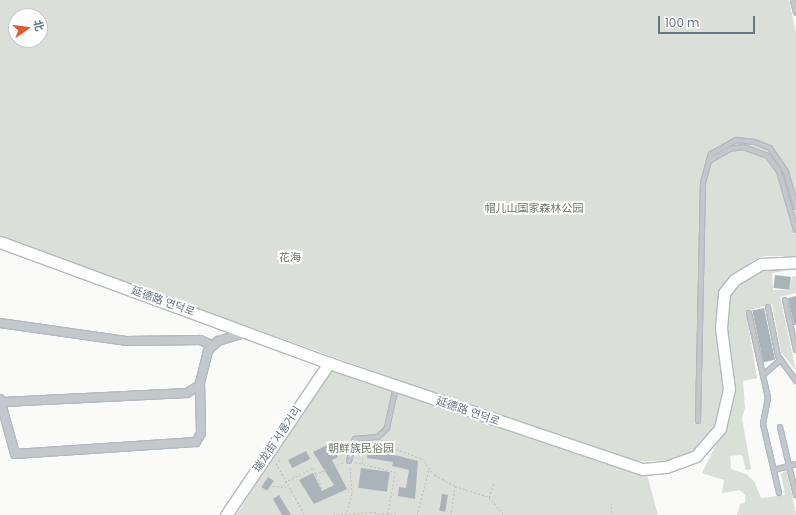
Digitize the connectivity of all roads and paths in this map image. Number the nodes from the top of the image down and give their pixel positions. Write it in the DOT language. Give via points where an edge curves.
graph roads {
  1 [pos="793,0"];
  2 [pos="796,13"];
  3 [pos="709,162"];
  4 [pos="796,207"];
  5 [pos="796,230"];
  6 [pos="0,242"];
  7 [pos="796,262"];
  8 [pos="786,300"];
  9 [pos="768,308"];
  10 [pos="749,313"];
  11 [pos="0,323"];
  12 [pos="250,332"];
  13 [pos="212,345"];
  14 [pos="796,350"];
  15 [pos="780,360"];
  16 [pos="329,363"];
  17 [pos="763,375"];
  18 [pos="796,381"];
  19 [pos="200,385"];
  20 [pos="396,386"];
  21 [pos="2,401"];
  22 [pos="698,421"];
  23 [pos="780,427"];
  24 [pos="378,437"];
  25 [pos="366,439"];
  26 [pos="280,460"];
  27 [pos="349,461"];
  28 [pos="362,463"];
  29 [pos="796,464"];
  30 [pos="789,466"];
  31 [pos="430,469"];
  32 [pos="774,470"];
  33 [pos="315,474"];
  34 [pos="285,482"];
  35 [pos="494,483"];
  36 [pos="273,486"];
  37 [pos="455,486"];
  38 [pos="287,487"];
  39 [pos="323,490"];
  40 [pos="779,493"];
  41 [pos="796,495"];
  42 [pos="489,497"];
  43 [pos="611,502"];
  44 [pos="347,512"];
  45 [pos="388,513"];
  46 [pos="226,515"];
  47 [pos="305,515"];
  48 [pos="329,515"];
  49 [pos="401,515"];
  50 [pos="417,515"];
  51 [pos="451,515"];
  52 [pos="504,515"];
  53 [pos="519,515"];
  54 [pos="540,515"];
  55 [pos="612,515"];
  1 -- 2 [label="lane"];
  3 -- 4 [label="lane" via="711,154 728,142 745,140 763,144 781,161"];
  3 -- 5 [label="lane" via="730,149 743,147 768,156 779,171"];
  3 -- 22 [label="lane" via="703,183"];
  6 -- 12 [label="main road, 延德路 연덕로"];
  7 -- 20 [label="main road, 延德路 연덕로" via="761,264 734,280 724,293 721,328 729,389 725,415 720,428 702,451 676,464 656,469 628,466"];
  8 -- 14 [label="lane"];
  9 -- 15 [label="lane"];
  10 -- 17 [label="lane"];
  11 -- 13 [label="street" via="126,341 200,340"];
  12 -- 13 [label="street" via="225,337"];
  12 -- 16 [label="main road, 延德路 연덕로"];
  13 -- 19 [label="street" via="206,356"];
  15 -- 17 [label="lane"];
  15 -- 18 [label="lane"];
  16 -- 20 [label="main road, 延德路 연덕로"];
  16 -- 46 [label="main road, 瑞龙街 서룡거리"];
  17 -- 32 [label="lane" via="768,398 763,424"];
  19 -- 21 [label="street" via="187,392"];
  19 -- 21 [label="street" via="201,433 194,442 138,443 62,453 15,454"];
  20 -- 24 [label="lane" via="387,428"];
  23 -- 30 [label="lane"];
  24 -- 25 [label="lane"];
  24 -- 31 [label="path" via="389,446 421,458"];
  25 -- 27 [label="lane" via="358,438 353,442"];
  25 -- 28 [label="path"];
  26 -- 34 [label="path" via="276,463"];
  27 -- 28 [label="path"];
  27 -- 33 [label="path"];
  27 -- 44 [label="path" via="352,493"];
  28 -- 45 [label="path" via="395,472"];
  29 -- 30 [label="lane"];
  30 -- 32 [label="lane"];
  30 -- 41 [label="lane"];
  31 -- 37 [label="path"];
  31 -- 50 [label="path"];
  32 -- 40 [label="lane"];
  33 -- 34 [label="path" via="313,468"];
  33 -- 39 [label="path"];
  34 -- 38 [label="path"];
  35 -- 42 [label="path"];
  36 -- 38 [label="path"];
  37 -- 42 [label="path"];
  37 -- 51 [label="path"];
  38 -- 47 [label="path"];
  42 -- 52 [label="path"];
  43 -- 55 [label="path"];
  44 -- 45 [label="path"];
  44 -- 48 [label="path"];
  45 -- 49 [label="path"];
  53 -- 54 [label="path"];
}
